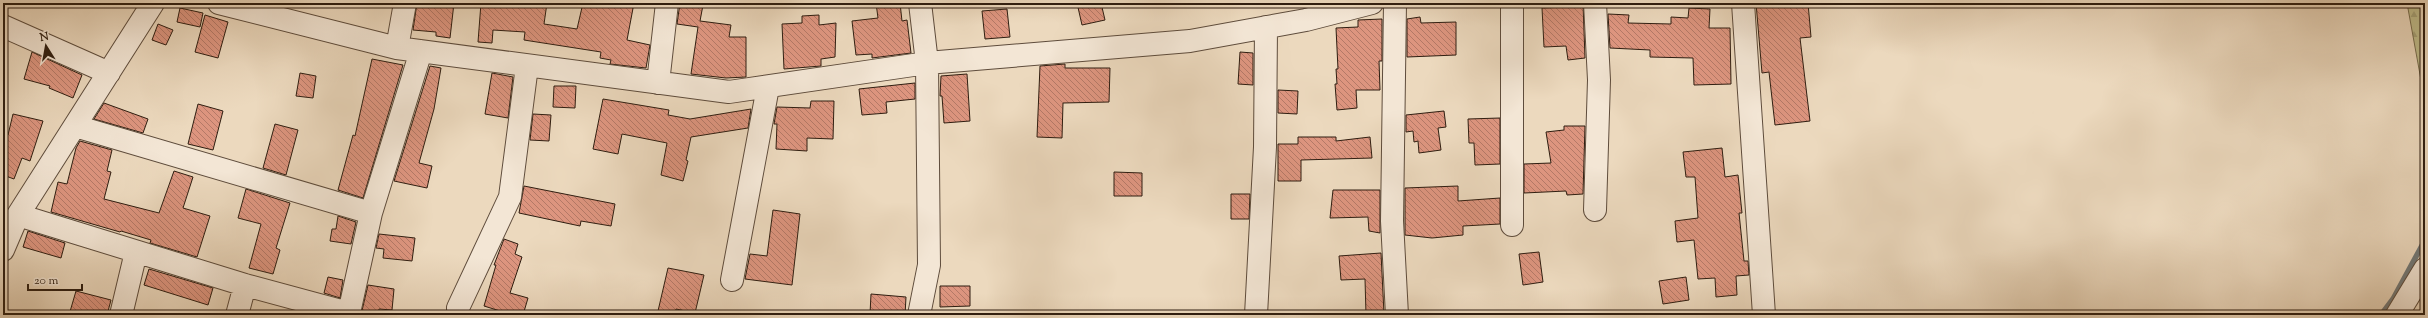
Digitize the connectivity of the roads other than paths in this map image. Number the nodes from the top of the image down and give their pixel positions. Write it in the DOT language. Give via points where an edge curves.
graph roads {
  1 [pos="153,3"];
  2 [pos="219,3"];
  3 [pos="404,3"];
  4 [pos="668,3"];
  5 [pos="920,3"];
  6 [pos="1372,3"];
  7 [pos="1395,3"];
  8 [pos="1512,3"];
  9 [pos="1595,3"];
  10 [pos="1743,3"];
  11 [pos="1305,11"];
  12 [pos="3,26"];
  13 [pos="1266,27"];
  14 [pos="397,48"];
  15 [pos="421,51"];
  16 [pos="927,63"];
  17 [pos="528,66"];
  18 [pos="109,73"];
  19 [pos="658,83"];
  20 [pos="768,87"];
  21 [pos="75,126"];
  22 [pos="1595,210"];
  23 [pos="371,213"];
  24 [pos="18,215"];
  25 [pos="1512,225"];
  26 [pos="3,250"];
  27 [pos="136,252"];
  28 [pos="2425,269"];
  29 [pos="732,280"];
  30 [pos="245,285"];
  31 [pos="458,308"];
  32 [pos="349,314"];
  33 [pos="121,315"];
  34 [pos="237,315"];
  35 [pos="919,315"];
  36 [pos="1256,315"];
  37 [pos="1397,315"];
  38 [pos="1764,315"];
  39 [pos="2397,315"];
  1 -- 18 [label="street"];
  2 -- 14 [label="street"];
  3 -- 14 [label="street"];
  4 -- 19 [label="street"];
  5 -- 16 [label="street"];
  6 -- 11 [label="street"];
  7 -- 37 [label="street" via="1392,221"];
  8 -- 25 [label="street"];
  9 -- 22 [label="street" via="1598,80"];
  10 -- 38 [label="street"];
  11 -- 13 [label="street"];
  12 -- 18 [label="street"];
  13 -- 16 [label="street" via="1190,40"];
  13 -- 36 [label="street" via="1264,147"];
  14 -- 15 [label="street"];
  15 -- 17 [label="street"];
  15 -- 23 [label="street"];
  16 -- 20 [label="street"];
  16 -- 35 [label="street" via="929,265"];
  17 -- 19 [label="street"];
  17 -- 31 [label="street" via="510,198"];
  18 -- 21 [label="street"];
  19 -- 20 [label="street" via="729,92"];
  20 -- 29 [label="street"];
  21 -- 23 [label="street"];
  21 -- 24 [label="street"];
  23 -- 32 [label="street"];
  24 -- 26 [label="street"];
  24 -- 27 [label="street"];
  27 -- 30 [label="street"];
  27 -- 33 [label="street"];
  28 -- 39 [label="street"];
  30 -- 32 [label="street"];
  30 -- 34 [label="street"];
}
